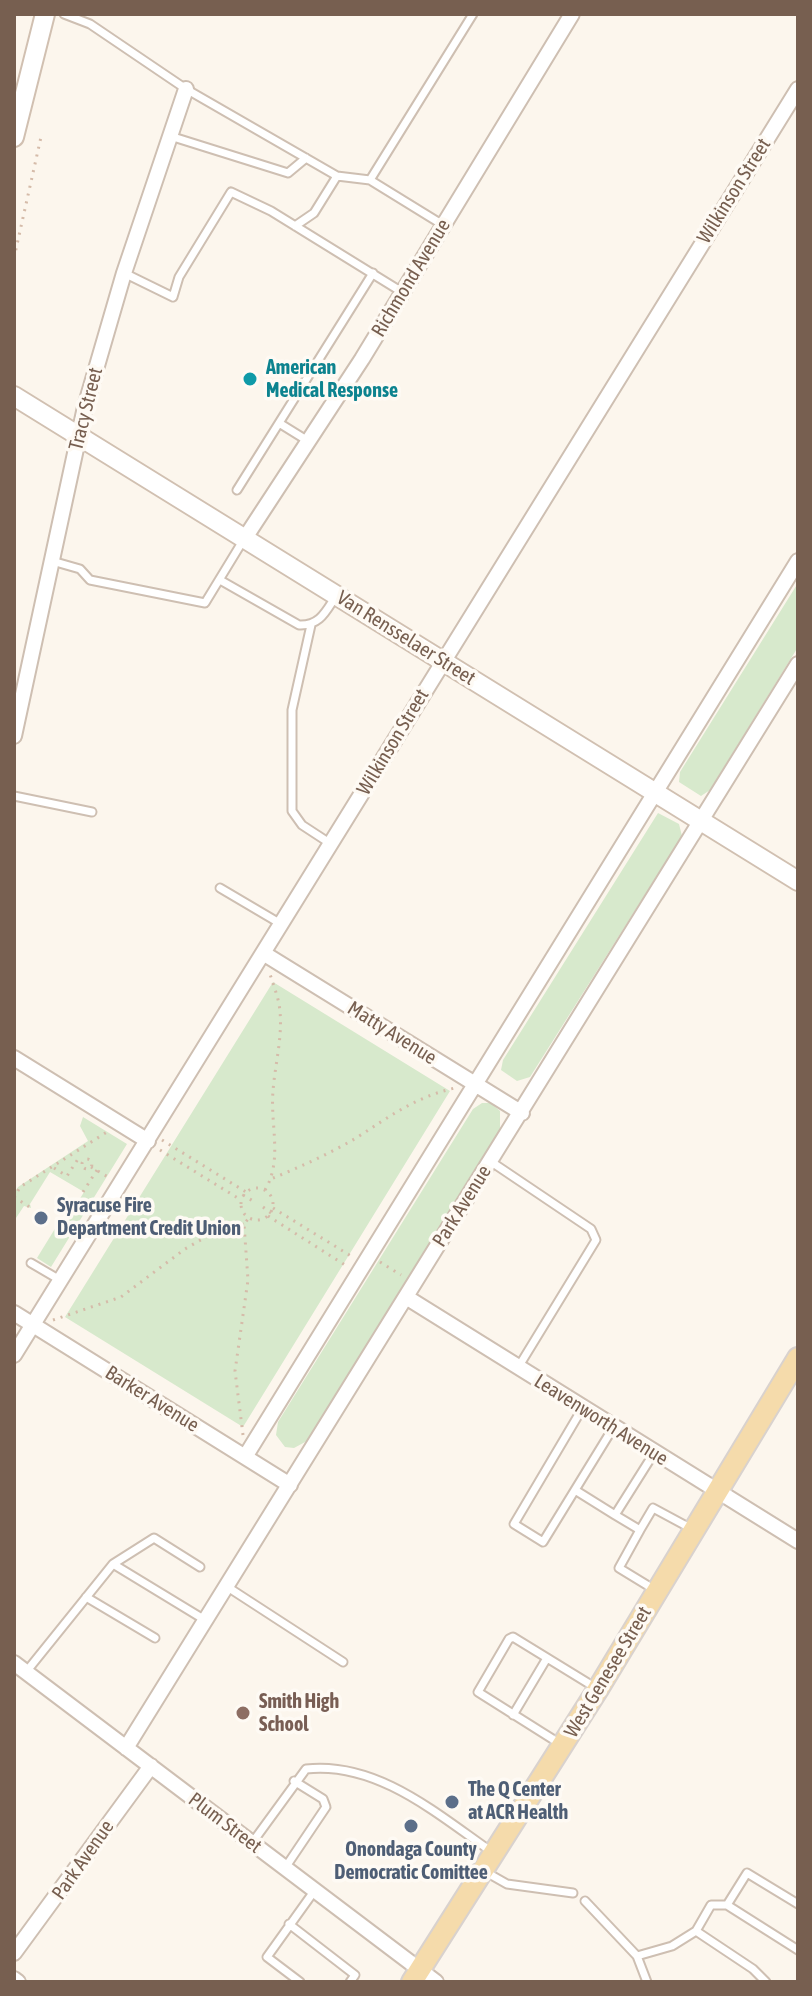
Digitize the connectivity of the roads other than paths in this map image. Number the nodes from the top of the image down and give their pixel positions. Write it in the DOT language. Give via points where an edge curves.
graph roads {
  1 [pos="45,14"];
  2 [pos="64,14"];
  3 [pos="96,14"];
  4 [pos="473,14"];
  5 [pos="572,14"];
  6 [pos="90,24"];
  7 [pos="186,89"];
  8 [pos="798,89"];
  9 [pos="15,126"];
  10 [pos="170,136"];
  11 [pos="306,158"];
  12 [pos="337,176"];
  13 [pos="370,180"];
  14 [pos="443,225"];
  15 [pos="295,226"];
  16 [pos="124,273"];
  17 [pos="373,273"];
  18 [pos="402,292"];
  19 [pos="14,396"];
  20 [pos="279,423"];
  21 [pos="79,434"];
  22 [pos="308,441"];
  23 [pos="237,490"];
  24 [pos="245,538"];
  25 [pos="50,560"];
  26 [pos="798,561"];
  27 [pos="220,580"];
  28 [pos="337,595"];
  29 [pos="311,625"];
  30 [pos="442,661"];
  31 [pos="798,664"];
  32 [pos="14,736"];
  33 [pos="655,792"];
  34 [pos="14,796"];
  35 [pos="92,812"];
  36 [pos="701,820"];
  37 [pos="331,844"];
  38 [pos="798,881"];
  39 [pos="220,888"];
  40 [pos="281,924"];
  41 [pos="263,953"];
  42 [pos="14,1058"];
  43 [pos="475,1084"];
  44 [pos="522,1113"];
  45 [pos="149,1139"];
  46 [pos="490,1161"];
  47 [pos="31,1263"];
  48 [pos="60,1280"];
  49 [pos="410,1290"];
  50 [pos="14,1313"];
  51 [pos="32,1325"];
  52 [pos="14,1355"];
  53 [pos="796,1367"];
  54 [pos="517,1368"];
  55 [pos="582,1409"];
  56 [pos="613,1428"];
  57 [pos="654,1453"];
  58 [pos="245,1457"];
  59 [pos="290,1485"];
  60 [pos="575,1490"];
  61 [pos="717,1490"];
  62 [pos="615,1515"];
  63 [pos="640,1530"];
  64 [pos="694,1530"];
  65 [pos="798,1541"];
  66 [pos="113,1564"];
  67 [pos="200,1567"];
  68 [pos="226,1586"];
  69 [pos="657,1591"];
  70 [pos="86,1597"];
  71 [pos="205,1620"];
  72 [pos="155,1638"];
  73 [pos="547,1658"];
  74 [pos="343,1662"];
  75 [pos="20,1668"];
  76 [pos="598,1689"];
  77 [pos="513,1715"];
  78 [pos="563,1745"];
  79 [pos="126,1748"];
  80 [pos="151,1766"];
  81 [pos="294,1781"];
  82 [pos="252,1843"];
  83 [pos="489,1862"];
  84 [pos="285,1868"];
  85 [pos="315,1890"];
  86 [pos="573,1893"];
  87 [pos="585,1901"];
  88 [pos="798,1904"];
  89 [pos="727,1905"];
  90 [pos="289,1924"];
  91 [pos="696,1931"];
  92 [pos="798,1950"];
  93 [pos="14,1953"];
  94 [pos="637,1956"];
  95 [pos="423,1978"];
  96 [pos="300,1982"];
  97 [pos="350,1982"];
  98 [pos="647,1982"];
  99 [pos="766,1982"];
  1 -- 9 [label="street"];
  2 -- 6 [label="lane"];
  3 -- 6 [label="lane"];
  4 -- 13 [label="lane"];
  5 -- 14 [label="street, Richmond Avenue"];
  6 -- 7 [label="lane"];
  7 -- 10 [label="street, Tracy Street"];
  7 -- 11 [label="lane"];
  8 -- 30 [label="street, Wilkinson Street"];
  10 -- 11 [label="lane" via="288,173"];
  10 -- 16 [label="street, Tracy Street"];
  11 -- 12 [label="lane"];
  12 -- 13 [label="lane"];
  12 -- 15 [label="lane" via="314,213"];
  13 -- 14 [label="lane"];
  14 -- 18 [label="street, Richmond Avenue"];
  15 -- 16 [label="lane" via="231,192 179,277 173,297"];
  15 -- 17 [label="lane"];
  16 -- 21 [label="street, Tracy Street"];
  17 -- 18 [label="lane"];
  17 -- 20 [label="lane"];
  18 -- 22 [label="street, Richmond Avenue"];
  19 -- 21 [label="street, Van Rensselaer Street"];
  20 -- 22 [label="lane"];
  20 -- 23 [label="lane"];
  21 -- 24 [label="street, Van Rensselaer Street"];
  21 -- 25 [label="street, Tracy Street"];
  22 -- 24 [label="street, Richmond Avenue"];
  24 -- 27 [label="lane"];
  24 -- 28 [label="street, Van Rensselaer Street"];
  25 -- 27 [label="lane" via="80,569 90,580 205,603"];
  25 -- 32 [label="street, Tracy Street"];
  26 -- 33 [label="street"];
  27 -- 29 [label="lane" via="299,625"];
  28 -- 29 [label="lane"];
  28 -- 30 [label="street, Van Rensselaer Street"];
  29 -- 37 [label="lane" via="292,710 292,811 302,825"];
  30 -- 33 [label="street, Van Rensselaer Street"];
  30 -- 37 [label="street, Wilkinson Street"];
  31 -- 36 [label="street, Park Avenue"];
  33 -- 36 [label="street, Van Rensselaer Street"];
  33 -- 43 [label="street"];
  34 -- 35 [label="lane"];
  36 -- 38 [label="street, Van Rensselaer Street"];
  36 -- 44 [label="street, Park Avenue"];
  37 -- 40 [label="street, Wilkinson Street"];
  39 -- 40 [label="lane"];
  40 -- 41 [label="street, Wilkinson Street"];
  41 -- 43 [label="street, Matty Avenue"];
  41 -- 45 [label="street, Wilkinson Street"];
  42 -- 45 [label="street"];
  43 -- 44 [label="street, Matty Avenue"];
  43 -- 58 [label="street"];
  44 -- 46 [label="street, Park Avenue"];
  45 -- 48 [label="street, Wilkinson Street"];
  46 -- 49 [label="street, Park Avenue"];
  46 -- 54 [label="lane" via="591,1229 596,1240"];
  47 -- 48 [label="lane"];
  48 -- 51 [label="street, Wilkinson Street"];
  49 -- 54 [label="street, Leavenworth Avenue"];
  49 -- 59 [label="street, Park Avenue"];
  50 -- 51 [label="street, Barker Avenue"];
  51 -- 52 [label="street, Wilkinson Street"];
  51 -- 58 [label="street, Barker Avenue"];
  53 -- 61 [label="main road, West Genesee Street"];
  54 -- 55 [label="street, Leavenworth Avenue"];
  55 -- 56 [label="street, Leavenworth Avenue"];
  55 -- 60 [label="lane" via="514,1524 543,1542"];
  56 -- 57 [label="street, Leavenworth Avenue"];
  56 -- 60 [label="lane"];
  57 -- 61 [label="street, Leavenworth Avenue"];
  57 -- 62 [label="lane"];
  58 -- 59 [label="street, Barker Avenue"];
  59 -- 68 [label="street, Park Avenue"];
  60 -- 62 [label="lane"];
  61 -- 64 [label="main road, West Genesee Street"];
  61 -- 65 [label="street, Leavenworth Avenue"];
  62 -- 63 [label="lane"];
  63 -- 64 [label="lane" via="653,1508"];
  63 -- 69 [label="lane" via="619,1568"];
  64 -- 69 [label="main road, West Genesee Street"];
  66 -- 67 [label="lane" via="154,1538"];
  66 -- 70 [label="lane"];
  66 -- 71 [label="lane"];
  68 -- 71 [label="street, Park Avenue"];
  68 -- 74 [label="lane"];
  69 -- 76 [label="main road, West Genesee Street"];
  70 -- 72 [label="lane"];
  70 -- 75 [label="lane"];
  71 -- 79 [label="street, Park Avenue"];
  73 -- 76 [label="lane"];
  73 -- 77 [label="lane"];
  73 -- 77 [label="lane" via="509,1639 478,1692"];
  75 -- 79 [label="street, Plum Street"];
  76 -- 78 [label="main road, West Genesee Street"];
  77 -- 78 [label="lane"];
  78 -- 83 [label="main road, West Genesee Street"];
  79 -- 80 [label="street, Plum Street"];
  80 -- 82 [label="street, Plum Street"];
  80 -- 93 [label="street, Park Avenue"];
  81 -- 82 [label="lane"];
  81 -- 83 [label="lane" via="306,1769 319,1768 378,1778"];
  81 -- 84 [label="lane" via="323,1799 326,1807"];
  82 -- 84 [label="street, Plum Street"];
  83 -- 86 [label="lane" via="507,1884"];
  83 -- 95 [label="main road, West Genesee Street"];
  84 -- 85 [label="street, Plum Street"];
  85 -- 90 [label="lane"];
  85 -- 95 [label="street, Plum Street"];
  87 -- 94 [label="lane"];
  88 -- 89 [label="lane" via="747,1873"];
  89 -- 91 [label="lane" via="711,1905"];
  89 -- 92 [label="lane"];
  90 -- 96 [label="lane" via="267,1957"];
  90 -- 97 [label="lane" via="355,1975"];
  91 -- 94 [label="lane" via="672,1946"];
  91 -- 99 [label="lane"];
  94 -- 98 [label="lane"];
}
